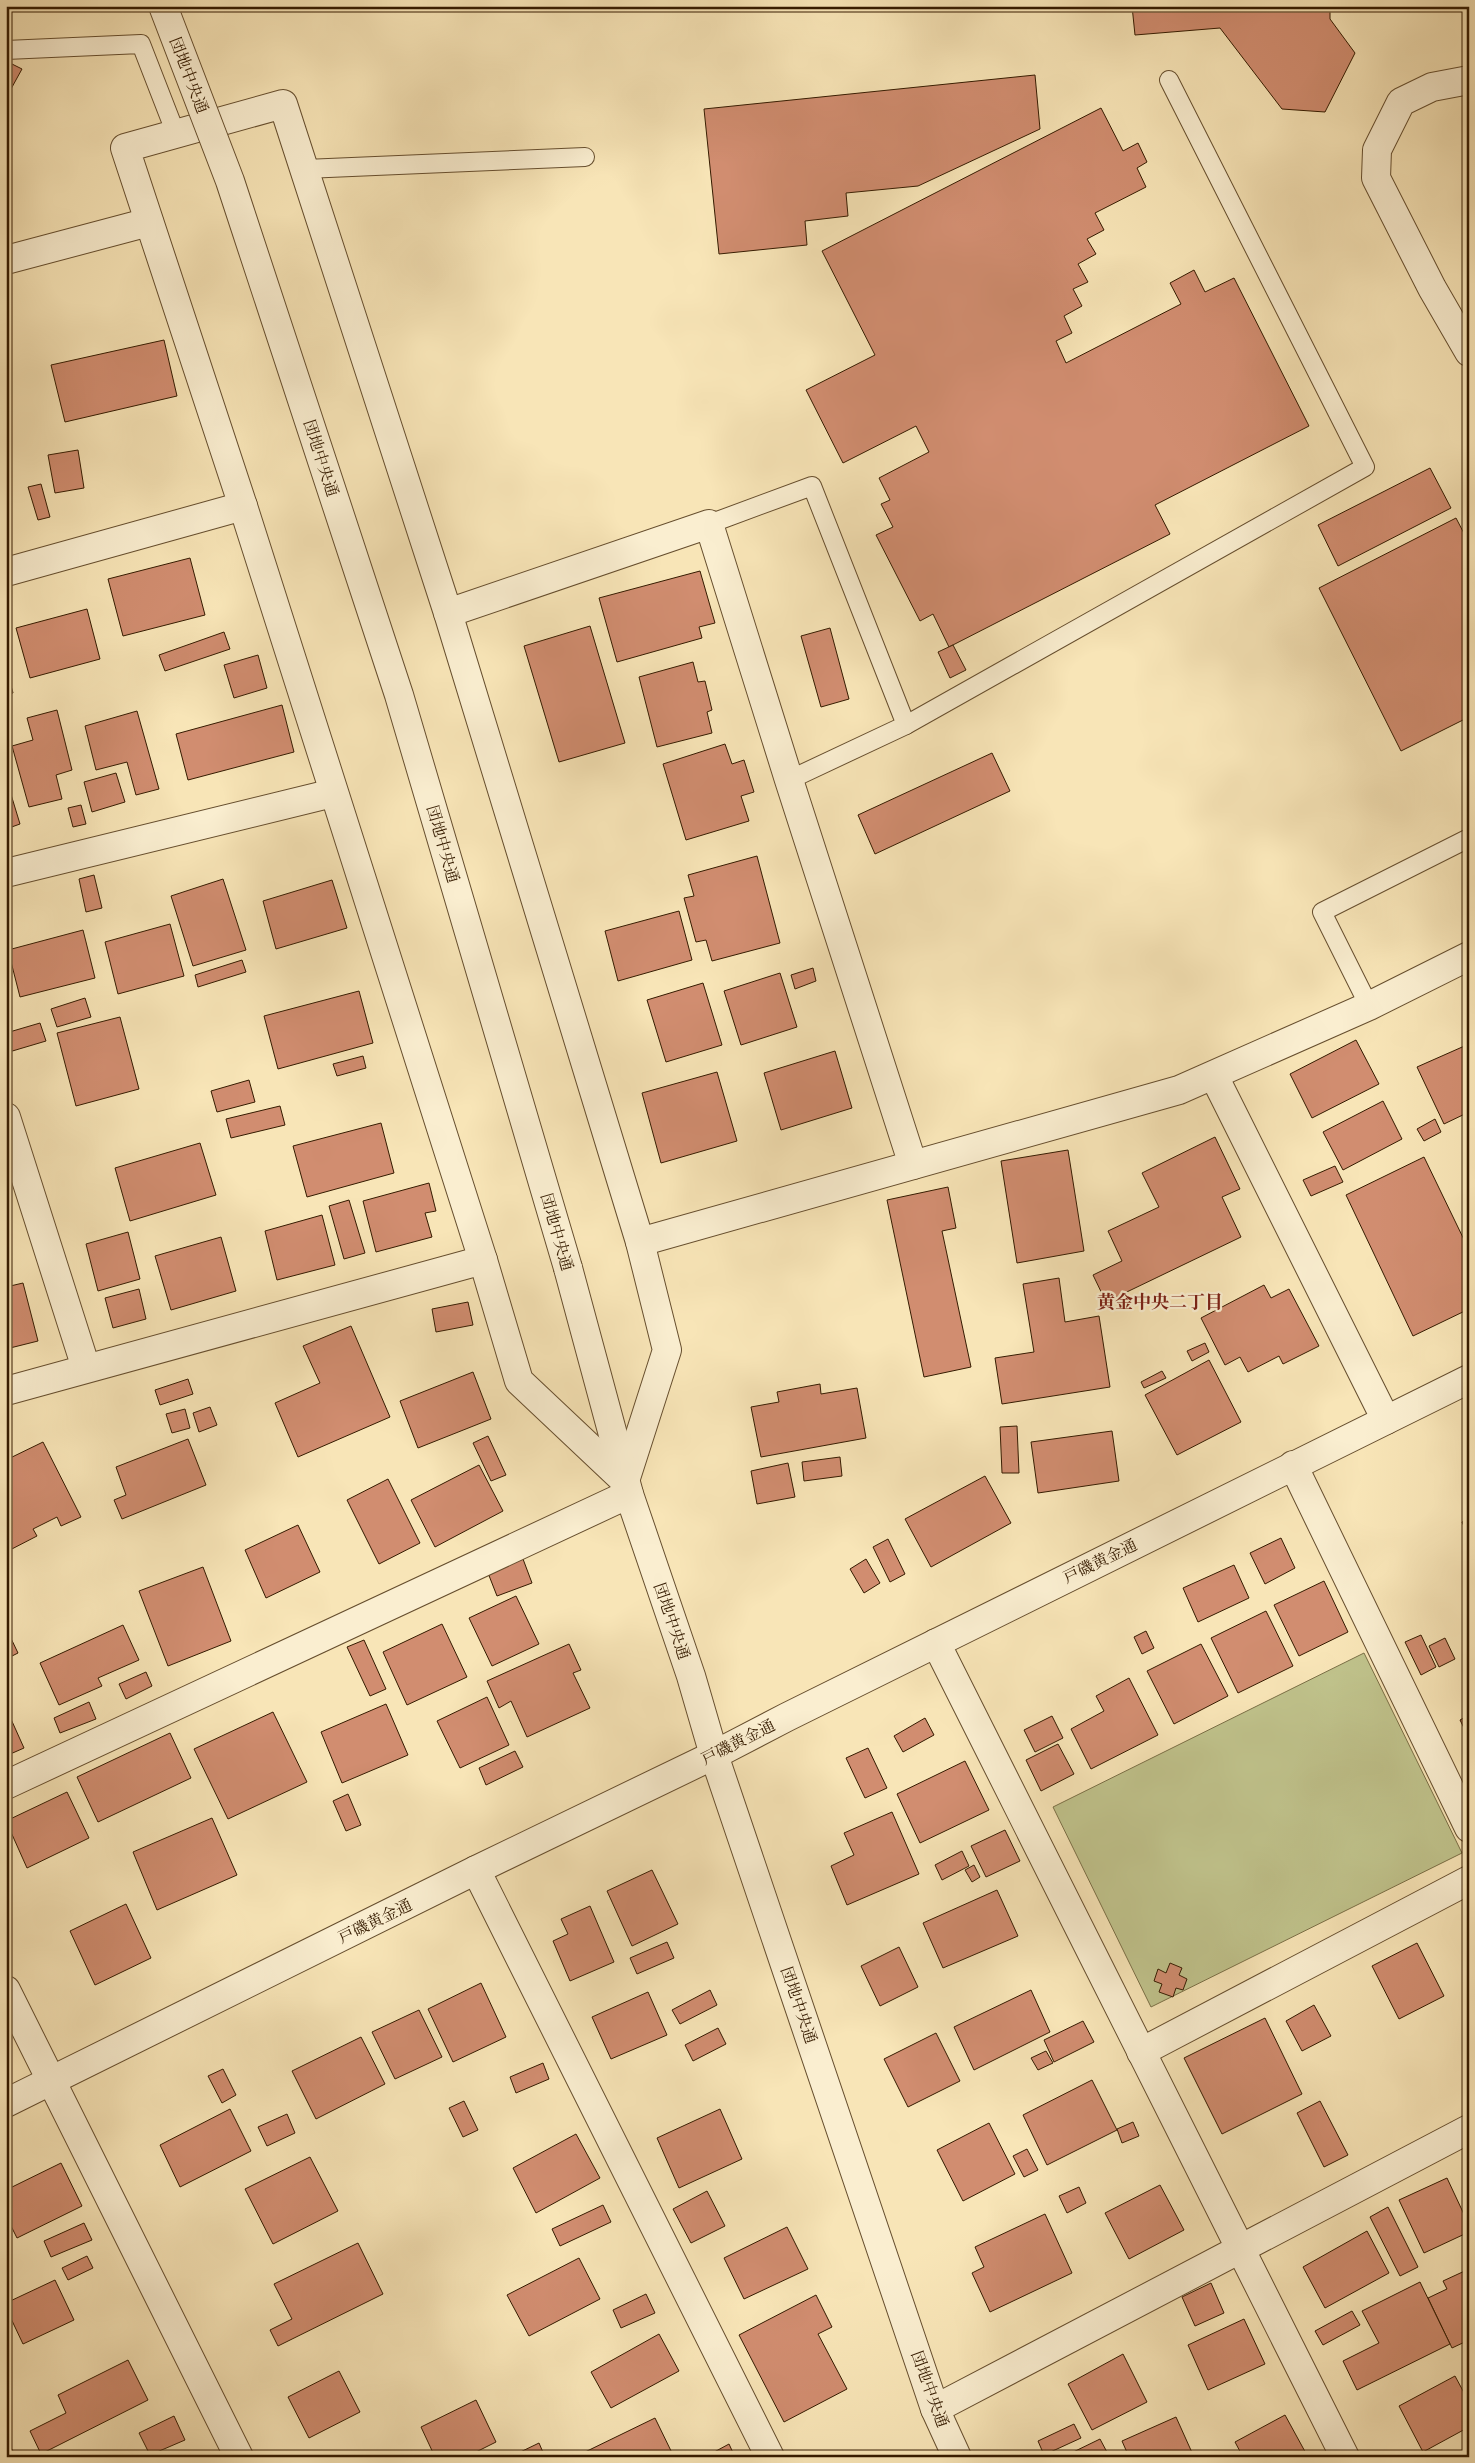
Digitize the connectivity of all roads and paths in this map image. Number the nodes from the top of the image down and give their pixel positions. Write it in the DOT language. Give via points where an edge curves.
graph roads {
  1 [pos="163,6"];
  2 [pos="6,50"];
  3 [pos="1169,80"];
  4 [pos="1469,80"];
  5 [pos="176,134"];
  6 [pos="585,157"];
  7 [pos="305,169"];
  8 [pos="149,222"];
  9 [pos="6,260"];
  10 [pos="1469,352"];
  11 [pos="243,506"];
  12 [pos="709,524"];
  13 [pos="6,572"];
  14 [pos="448,613"];
  15 [pos="906,725"];
  16 [pos="789,780"];
  17 [pos="333,793"];
  18 [pos="1469,838"];
  19 [pos="6,873"];
  20 [pos="1469,956"];
  21 [pos="1368,1006"];
  22 [pos="1214,1076"];
  23 [pos="6,1117"];
  24 [pos="914,1165"];
  25 [pos="640,1242"];
  26 [pos="483,1260"];
  27 [pos="86,1368"];
  28 [pos="1469,1378"];
  29 [pos="6,1391"];
  30 [pos="1386,1420"];
  31 [pos="1293,1465"];
  32 [pos="627,1488"];
  33 [pos="936,1643"];
  34 [pos="714,1755"];
  35 [pos="6,1785"];
  36 [pos="1469,1828"];
  37 [pos="476,1870"];
  38 [pos="1469,1880"];
  39 [pos="6,1990"];
  40 [pos="1141,2052"];
  41 [pos="51,2081"];
  42 [pos="6,2103"];
  43 [pos="1469,2129"];
  44 [pos="1239,2248"];
  45 [pos="935,2409"];
  46 [pos="240,2457"];
  47 [pos="770,2457"];
  48 [pos="957,2457"];
  49 [pos="1345,2457"];
  1 -- 32 [label="street, 団地中央通, bridge" via="230,181 396,686 568,1268"];
  2 -- 5 [label="lane" via="141,44"];
  3 -- 15 [label="lane" via="1365,467"];
  4 -- 10 [label="street" via="1432,87 1401,102 1377,150 1376,178"];
  5 -- 7 [label="street" via="283,104"];
  5 -- 8 [label="street" via="126,148"];
  6 -- 7 [label="lane"];
  7 -- 14 [label="street"];
  8 -- 9 [label="street"];
  8 -- 11 [label="street"];
  11 -- 13 [label="street"];
  11 -- 17 [label="street"];
  12 -- 14 [label="street"];
  12 -- 15 [label="lane" via="812,486"];
  12 -- 16 [label="street"];
  14 -- 25 [label="street"];
  15 -- 16 [label="lane"];
  16 -- 24 [label="street"];
  17 -- 19 [label="street"];
  17 -- 26 [label="street"];
  18 -- 21 [label="lane" via="1322,912"];
  20 -- 21 [label="street"];
  21 -- 22 [label="street"];
  22 -- 24 [label="street" via="1179,1090"];
  22 -- 30 [label="street"];
  23 -- 27 [label="street"];
  24 -- 25 [label="street"];
  25 -- 32 [label="street" via="667,1350"];
  26 -- 27 [label="street"];
  26 -- 32 [label="street" via="519,1381"];
  27 -- 29 [label="street"];
  28 -- 30 [label="street, 戸磯黄金通"];
  30 -- 31 [label="street, 戸磯黄金通"];
  31 -- 33 [label="street, 戸磯黄金通"];
  31 -- 36 [label="street"];
  32 -- 34 [label="street, 団地中央通" via="691,1676"];
  32 -- 35 [label="street"];
  33 -- 34 [label="street, 戸磯黄金通"];
  33 -- 40 [label="street"];
  34 -- 37 [label="street, 戸磯黄金通"];
  34 -- 45 [label="street, 団地中央通"];
  37 -- 41 [label="street, 戸磯黄金通"];
  37 -- 47 [label="street"];
  38 -- 40 [label="street"];
  39 -- 41 [label="street"];
  40 -- 44 [label="street"];
  41 -- 42 [label="street, 戸磯黄金通"];
  41 -- 46 [label="street"];
  43 -- 44 [label="street"];
  44 -- 45 [label="street"];
  44 -- 49 [label="street"];
  45 -- 48 [label="street, 団地中央通"];
}
